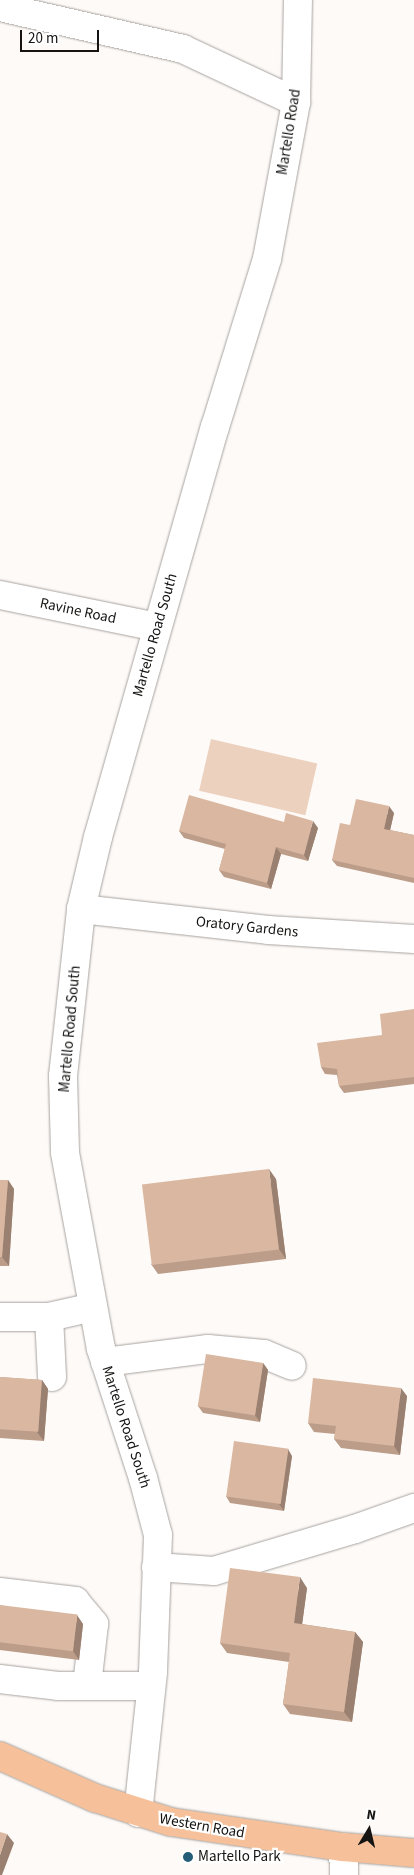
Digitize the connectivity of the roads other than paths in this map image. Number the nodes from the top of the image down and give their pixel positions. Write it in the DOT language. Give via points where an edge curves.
graph roads {
  1 [pos="304,1"];
  2 [pos="0,7"];
  3 [pos="296,102"];
  4 [pos="267,260"];
  5 [pos="0,595"];
  6 [pos="157,627"];
  7 [pos="81,909"];
  8 [pos="414,939"];
  9 [pos="93,1307"];
  10 [pos="0,1317"];
  11 [pos="48,1317"];
  12 [pos="105,1362"];
  13 [pos="292,1366"];
  14 [pos="52,1377"];
  15 [pos="414,1508"];
  16 [pos="156,1567"];
  17 [pos="0,1592"];
  18 [pos="0,1679"];
  19 [pos="87,1685"];
  20 [pos="151,1686"];
  21 [pos="0,1756"];
  22 [pos="138,1813"];
  23 [pos="343,1847"];
  24 [pos="414,1853"];
  25 [pos="344,1875"];
  1 -- 3 [label="street, Martello Road"];
  2 -- 3 [label="street" via="183,49"];
  3 -- 4 [label="street, Martello Road"];
  4 -- 6 [label="street, Martello Road South"];
  5 -- 6 [label="street, Ravine Road"];
  6 -- 7 [label="street, Martello Road South"];
  7 -- 8 [label="street, Oratory Gardens" via="268,930"];
  7 -- 9 [label="street, Martello Road South" via="63,1076 66,1152"];
  9 -- 11 [label="street"];
  9 -- 12 [label="street, Martello Road South"];
  10 -- 11 [label="street"];
  11 -- 14 [label="street"];
  12 -- 13 [label="street" via="208,1349 264,1354"];
  12 -- 16 [label="street, Martello Road South" via="158,1535"];
  15 -- 16 [label="street" via="214,1571"];
  16 -- 20 [label="street, Martello Road South"];
  17 -- 19 [label="street" via="75,1601 94,1624"];
  18 -- 19 [label="street" via="58,1686"];
  19 -- 20 [label="street"];
  20 -- 22 [label="street, Martello Road South"];
  21 -- 22 [label="main road, Western Road" via="94,1798"];
  22 -- 23 [label="main road, Western Road" via="221,1831"];
  23 -- 24 [label="main road, Western Road"];
  23 -- 25 [label="street"];
}
